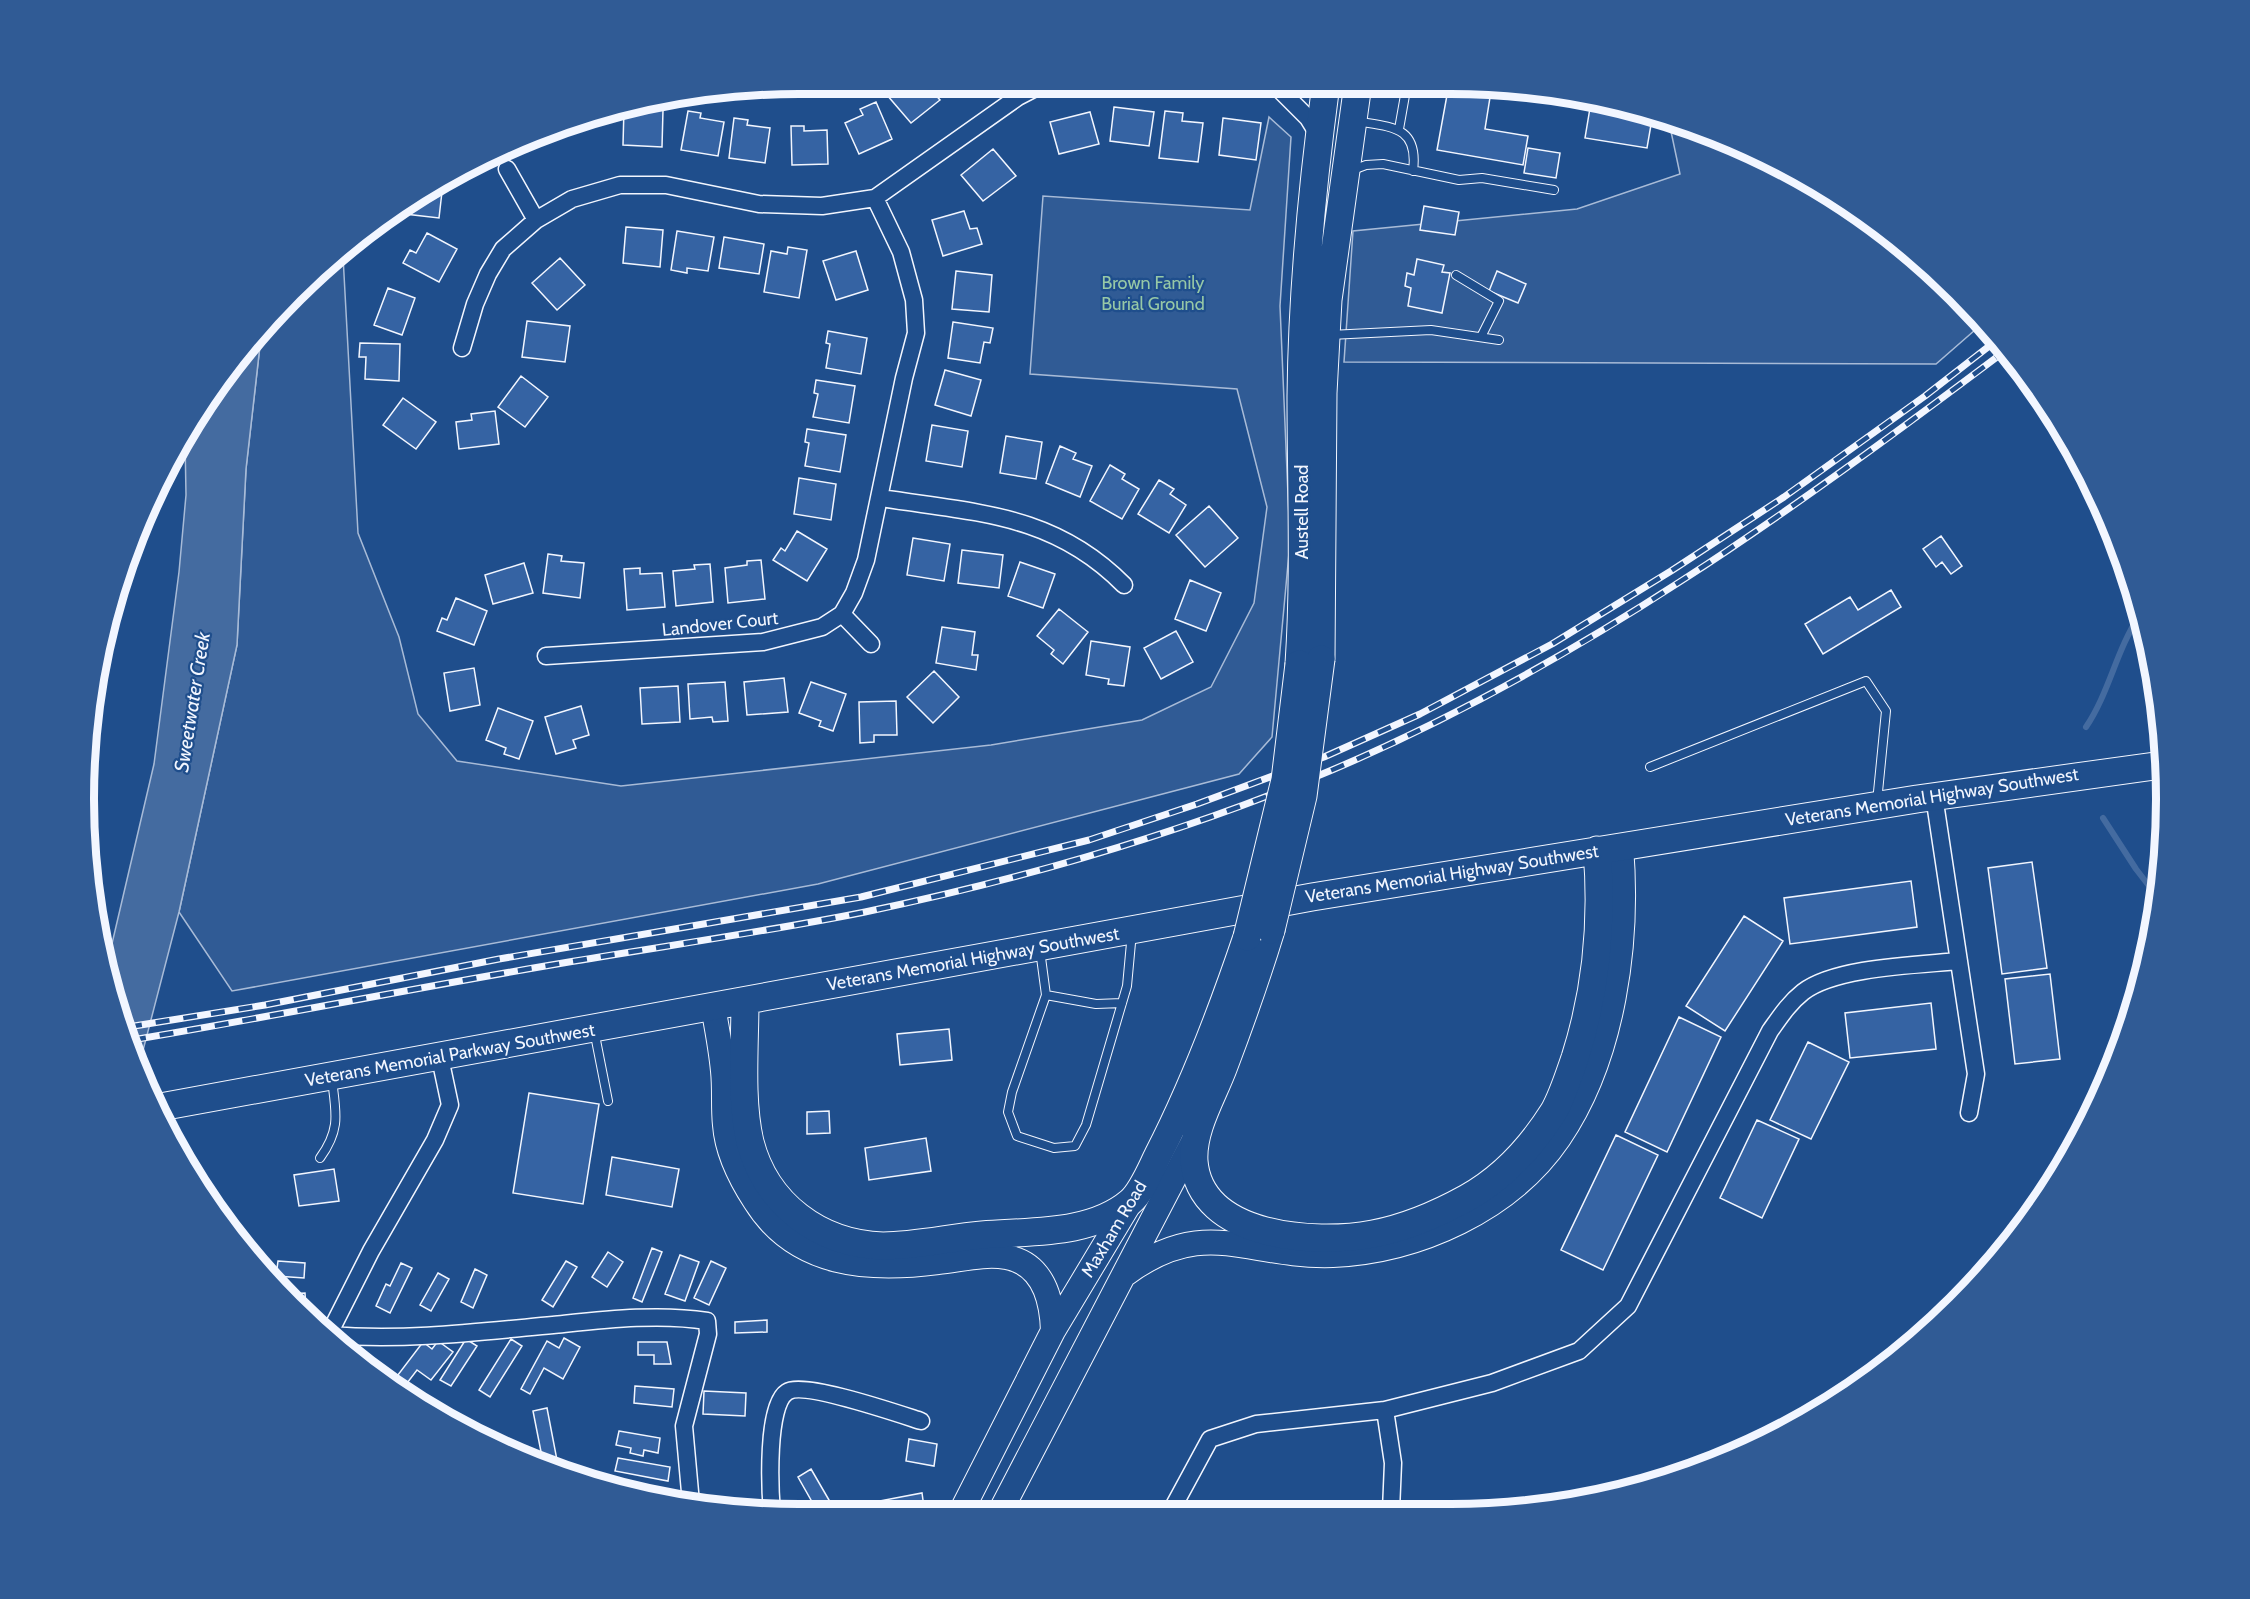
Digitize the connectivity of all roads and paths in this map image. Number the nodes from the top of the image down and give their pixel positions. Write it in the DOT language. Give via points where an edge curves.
graph roads {
  1 [pos="1024,94"];
  2 [pos="1288,94"];
  3 [pos="1325,94"];
  4 [pos="1356,94"];
  5 [pos="1405,94"];
  6 [pos="1352,120"];
  7 [pos="1399,129"];
  8 [pos="1319,136"];
  9 [pos="507,169"];
  10 [pos="1413,171"];
  11 [pos="1343,177"];
  12 [pos="1554,190"];
  13 [pos="875,198"];
  14 [pos="536,220"];
  15 [pos="1456,275"];
  16 [pos="1327,335"];
  17 [pos="1481,337"];
  18 [pos="1499,340"];
  19 [pos="462,348"];
  20 [pos="881,498"];
  21 [pos="1124,585"];
  22 [pos="842,614"];
  23 [pos="871,644"];
  24 [pos="546,656"];
  25 [pos="1310,662"];
  26 [pos="2155,766"];
  27 [pos="1650,767"];
  28 [pos="1934,796"];
  29 [pos="1876,805"];
  30 [pos="1609,848"];
  31 [pos="1132,930"];
  32 [pos="1259,934"];
  33 [pos="1040,947"];
  34 [pos="1959,961"];
  35 [pos="1046,995"];
  36 [pos="1238,998"];
  37 [pos="745,1001"];
  38 [pos="1122,1003"];
  39 [pos="713,1008"];
  40 [pos="594,1030"];
  41 [pos="440,1058"];
  42 [pos="331,1077"];
  43 [pos="608,1101"];
  44 [pos="165,1107"];
  45 [pos="1969,1113"];
  46 [pos="1195,1138"];
  47 [pos="320,1158"];
  48 [pos="1131,1201"];
  49 [pos="1124,1275"];
  50 [pos="333,1328"];
  51 [pos="1053,1331"];
  52 [pos="342,1336"];
  53 [pos="1385,1410"];
  54 [pos="921,1421"];
  55 [pos="690,1495"];
  56 [pos="772,1503"];
  57 [pos="965,1504"];
  58 [pos="1004,1504"];
  59 [pos="1174,1504"];
  60 [pos="1391,1504"];
  1 -- 13 [label="street"];
  2 -- 8 [label="street"];
  3 -- 8 [label="main road, Austell Road"];
  4 -- 6 [label="main road, Austell Road"];
  5 -- 7 [label="lane"];
  6 -- 7 [label="lane"];
  6 -- 11 [label="main road, Austell Road"];
  7 -- 10 [label="lane" via="1408,136 1415,152"];
  8 -- 25 [label="main road, Austell Road" via="1308,240 1302,382 1303,586"];
  9 -- 14 [label="street"];
  10 -- 11 [label="lane" via="1383,164 1366,165"];
  10 -- 12 [label="lane"];
  11 -- 16 [label="main road, Austell Road"];
  13 -- 14 [label="street" via="822,206 759,204 666,185 620,185 572,198"];
  13 -- 20 [label="street" via="901,252 914,300 916,333"];
  14 -- 19 [label="street" via="503,249 488,274"];
  15 -- 17 [label="lane" via="1498,302"];
  16 -- 17 [label="lane" via="1431,330"];
  16 -- 25 [label="main road, Austell Road" via="1323,393 1324,600"];
  17 -- 18 [label="lane"];
  20 -- 21 [label="street" via="1029,524 1072,543 1100,561"];
  20 -- 22 [label="street" via="866,560"];
  22 -- 23 [label="street"];
  22 -- 24 [label="street, Landover Court" via="822,627 763,642"];
  25 -- 32 [label="main road, Austell Road, bridge" via="1303,796"];
  26 -- 28 [label="main road, Veterans Memorial Highway Southwest"];
  27 -- 29 [label="lane" via="1866,681 1886,711"];
  28 -- 29 [label="main road, Veterans Memorial Highway Southwest"];
  28 -- 34 [label="street"];
  29 -- 30 [label="main road, Veterans Memorial Highway Southwest"];
  30 -- 31 [label="main road, Veterans Memorial Highway Southwest"];
  30 -- 46 [label="main road" via="1597,958 1571,1070 1542,1128 1487,1185 1443,1211 1386,1231 1328,1237 1251,1228 1232,1220 1212,1204 1197,1175"];
  30 -- 49 [label="main road" via="1623,914 1611,1002 1596,1059 1578,1104 1558,1139 1510,1189 1490,1205 1444,1229 1384,1248 1332,1255 1228,1243 1192,1243 1159,1252"];
  31 -- 33 [label="main road, Veterans Memorial Highway Southwest"];
  31 -- 38 [label="lane"];
  32 -- 36 [label="main road, Maxham Road"];
  33 -- 35 [label="lane"];
  33 -- 37 [label="main road, Veterans Memorial Highway Southwest"];
  34 -- 45 [label="street" via="1976,1074"];
  34 -- 53 [label="street" via="1871,970 1825,981 1804,991 1785,1008 1628,1306 1579,1351 1492,1383"];
  35 -- 38 [label="lane" via="1096,1004"];
  35 -- 38 [label="lane" via="1008,1113 1017,1136 1054,1148 1075,1146 1086,1125"];
  36 -- 46 [label="main road, Maxham Road"];
  36 -- 48 [label="main road, Maxham Road"];
  37 -- 39 [label="main road, Veterans Memorial Parkway Southwest"];
  37 -- 48 [label="main road" via="747,1117 754,1154 788,1209 816,1230 861,1244 904,1244 1071,1227 1111,1213"];
  39 -- 40 [label="main road, Veterans Memorial Parkway Southwest"];
  39 -- 51 [label="main road" via="729,1147 755,1203 779,1230 810,1250 862,1266 897,1267 994,1256 1019,1261 1044,1286 1052,1309"];
  40 -- 41 [label="main road, Veterans Memorial Parkway Southwest"];
  40 -- 43 [label="lane"];
  41 -- 42 [label="main road, Veterans Memorial Parkway Southwest"];
  41 -- 50 [label="street" via="450,1105 435,1140 371,1251"];
  42 -- 44 [label="main road, Veterans Memorial Parkway Southwest"];
  42 -- 47 [label="lane" via="337,1120 332,1141"];
  46 -- 49 [label="main road, Maxham Road"];
  48 -- 51 [label="main road, Maxham Road"];
  49 -- 58 [label="main road, Maxham Road"];
  51 -- 57 [label="main road, Maxham Road"];
  52 -- 55 [label="street" via="446,1335 616,1320 707,1321 708,1334 684,1426"];
  53 -- 59 [label="street" via="1256,1424 1210,1439"];
  53 -- 60 [label="street" via="1394,1463"];
  54 -- 56 [label="street" via="819,1391 786,1392 774,1418"];
}
